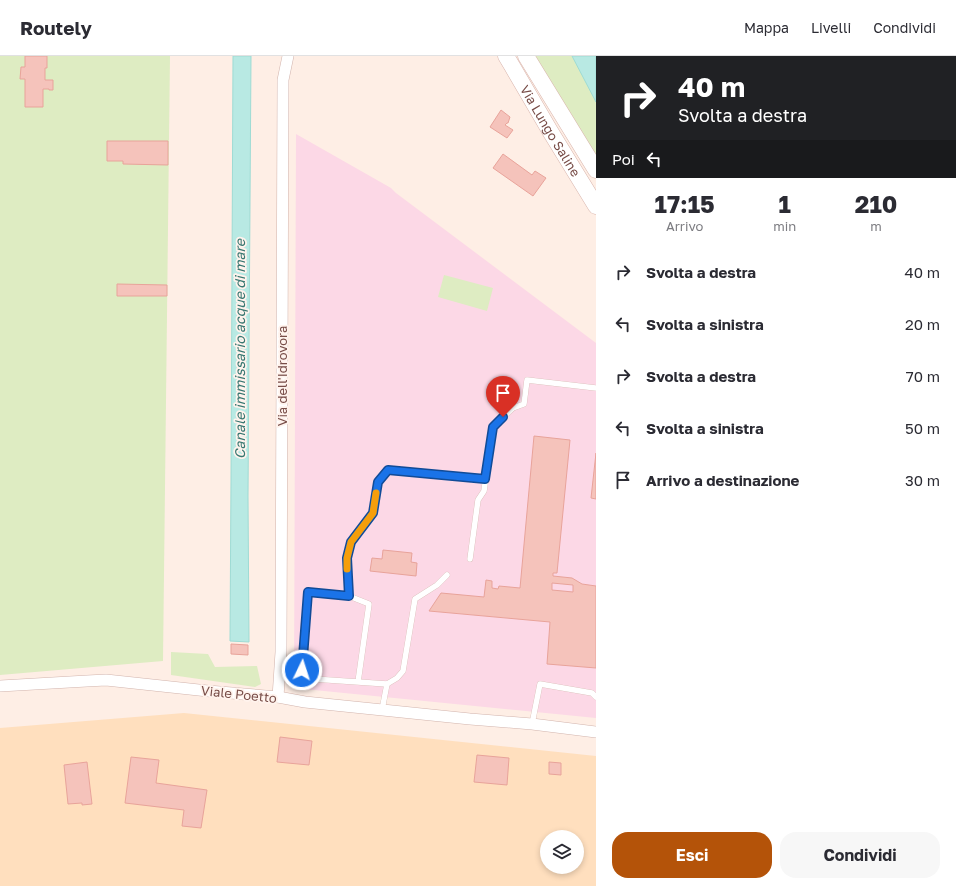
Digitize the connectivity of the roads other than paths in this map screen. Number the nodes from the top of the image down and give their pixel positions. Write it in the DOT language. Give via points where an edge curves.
graph roads {
  1 [pos="288,56"];
  2 [pos="506,56"];
  3 [pos="526,56"];
  4 [pos="596,170"];
  5 [pos="596,206"];
  6 [pos="596,388"];
  7 [pos="485,479"];
  8 [pos="470,559"];
  9 [pos="447,575"];
  10 [pos="349,596"];
  11 [pos="358,682"];
  12 [pos="387,684"];
  13 [pos="0,686"];
  14 [pos="278,697"];
  15 [pos="596,697"];
  16 [pos="382,710"];
  17 [pos="532,724"];
  18 [pos="596,732"];
  1 -- 14 [label="street, Via dell'Idrovora" via="283,80 281,652"];
  2 -- 5 [label="main road, Via Lungo Saline"];
  3 -- 4 [label="main road, Via Lungo Saline"];
  6 -- 7 [label="lane" via="527,380 524,404 513,408 493,427"];
  7 -- 8 [label="lane" via="484,491 478,500"];
  7 -- 10 [label="lane" via="388,470 378,482 373,513 351,542 347,558"];
  9 -- 12 [label="lane" via="415,599 403,671"];
  10 -- 11 [label="lane" via="369,604"];
  10 -- 11 [label="lane" via="308,592 302,670 314,679"];
  11 -- 12 [label="lane"];
  12 -- 16 [label="lane"];
  13 -- 14 [label="street, Viale Poetto" via="106,680"];
  14 -- 16 [label="street, Viale Poetto"];
  15 -- 17 [label="lane" via="592,693 540,684"];
  16 -- 17 [label="street, Viale Poetto"];
  17 -- 18 [label="street, Viale Poetto"];
}
